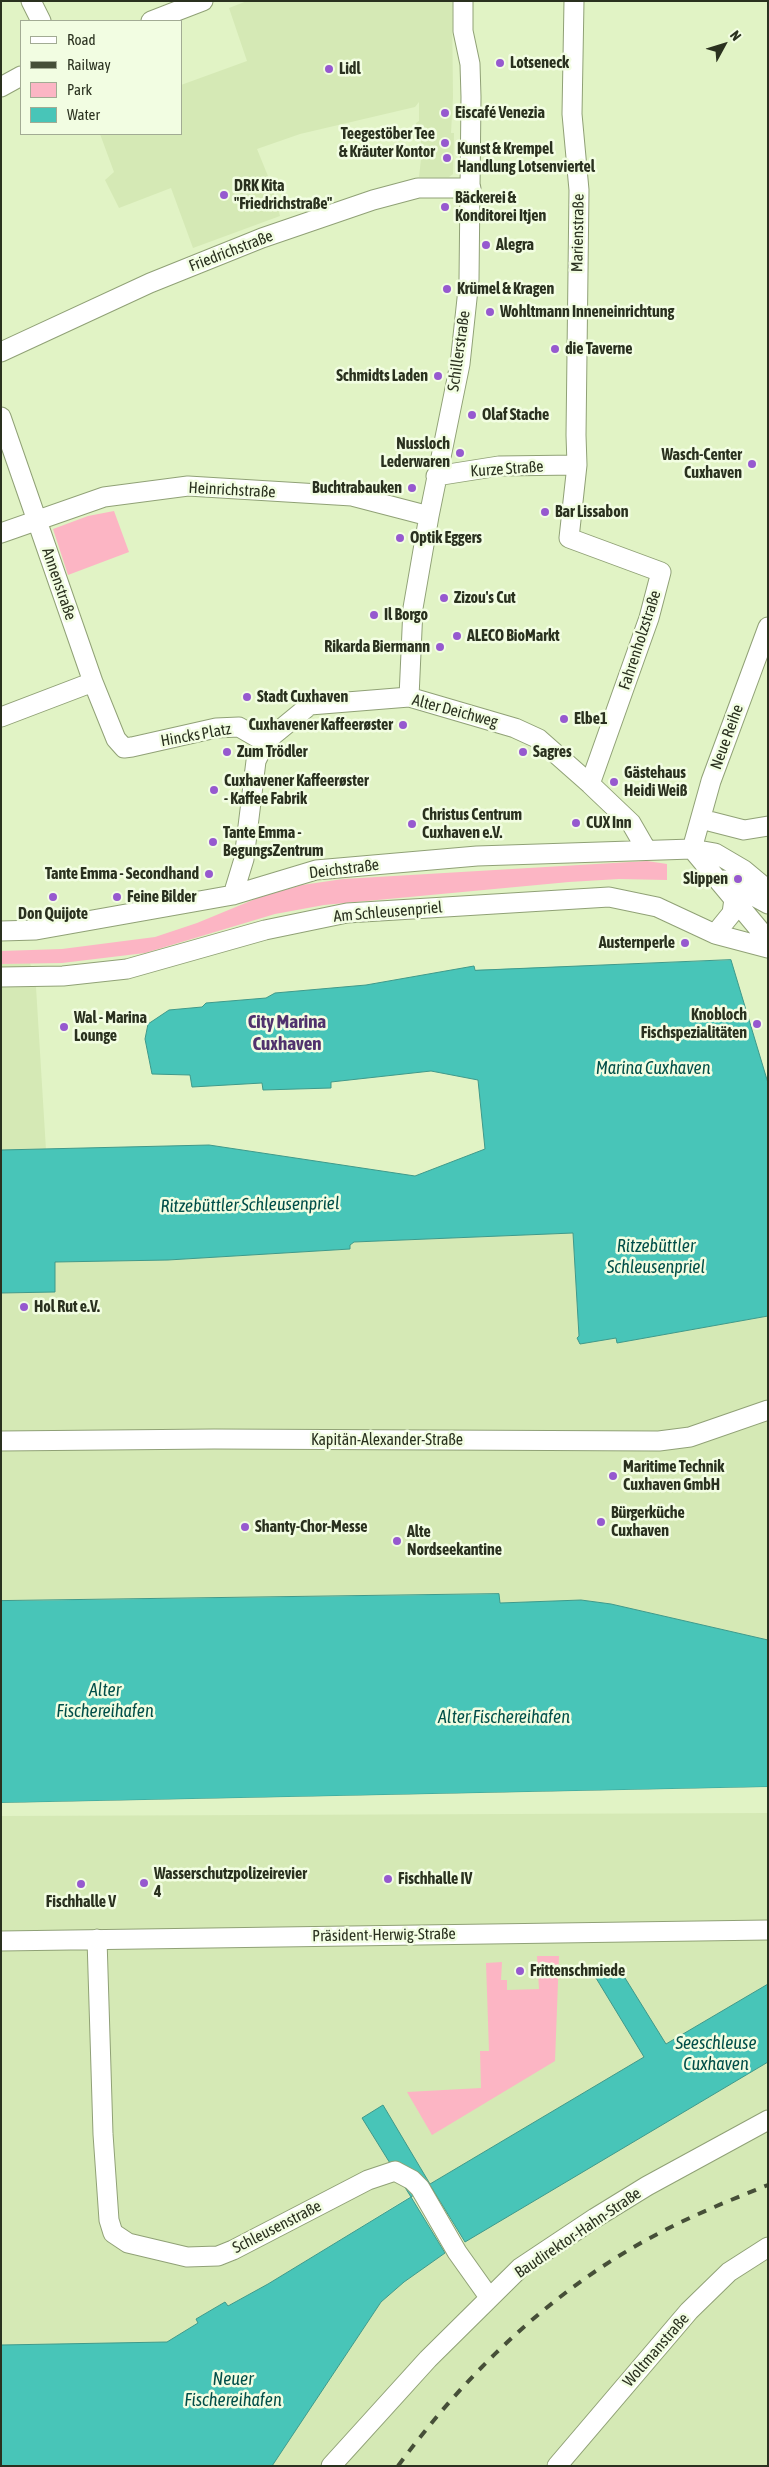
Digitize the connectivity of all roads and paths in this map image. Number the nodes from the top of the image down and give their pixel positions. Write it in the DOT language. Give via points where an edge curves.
graph roads {
  1 [pos="31,1"];
  2 [pos="203,1"];
  3 [pos="463,1"];
  4 [pos="574,1"];
  5 [pos="40,20"];
  6 [pos="154,20"];
  7 [pos="20,77"];
  8 [pos="1,87"];
  9 [pos="471,188"];
  10 [pos="1,352"];
  11 [pos="1,418"];
  12 [pos="577,465"];
  13 [pos="436,476"];
  14 [pos="429,516"];
  15 [pos="38,519"];
  16 [pos="1,533"];
  17 [pos="768,627"];
  18 [pos="93,682"];
  19 [pos="409,697"];
  20 [pos="1,717"];
  21 [pos="265,742"];
  22 [pos="124,748"];
  23 [pos="590,784"];
  24 [pos="701,819"];
  25 [pos="768,826"];
  26 [pos="646,849"];
  27 [pos="692,849"];
  28 [pos="716,876"];
  29 [pos="768,890"];
  30 [pos="233,895"];
  31 [pos="734,899"];
  32 [pos="768,904"];
  33 [pos="1,931"];
  34 [pos="715,934"];
  35 [pos="768,940"];
  36 [pos="768,948"];
  37 [pos="1,977"];
  38 [pos="768,1410"];
  39 [pos="1,1441"];
  40 [pos="768,1930"];
  41 [pos="97,1939"];
  42 [pos="1,1941"];
  43 [pos="768,2120"];
  44 [pos="768,2248"];
  45 [pos="489,2297"];
  46 [pos="331,2466"];
  47 [pos="557,2466"];
  1 -- 5 [label="street"];
  2 -- 6 [label="street"];
  3 -- 9 [label="street, Schillerstraße" via="463,31 470,64"];
  4 -- 12 [label="street, Marienstraße" via="572,114 579,190"];
  7 -- 8 [label="street"];
  9 -- 10 [label="street, Friedrichstraße" via="418,188 272,235 150,283"];
  9 -- 13 [label="street, Schillerstraße" via="469,280 460,364"];
  11 -- 15 [label="street, Annenstraße"];
  12 -- 13 [label="street, Kurze Straße" via="499,466"];
  12 -- 23 [label="street, Fahrenholzstraße" via="569,538 661,572 649,618"];
  13 -- 14 [label="street, Schillerstraße"];
  14 -- 15 [label="street, Heinrichstraße" via="352,496 188,486 104,497"];
  14 -- 19 [label="street, Schillerstraße" via="413,608"];
  15 -- 16 [label="street, Heinrichstraße"];
  15 -- 18 [label="street, Annenstraße"];
  17 -- 24 [label="street, Neue Reihe" via="711,781"];
  18 -- 20 [label="street"];
  18 -- 22 [label="street, Annenstraße" via="116,739"];
  19 -- 21 [label="street, Alter Deichweg" via="310,705"];
  19 -- 23 [label="street, Alter Deichweg" via="531,735"];
  21 -- 22 [label="street, Hincks Platz" via="238,727 216,728"];
  21 -- 30 [label="street, Alter Deichweg" via="256,761 244,859"];
  23 -- 26 [label="street, Alter Deichweg" via="631,823"];
  24 -- 25 [label="street" via="744,830"];
  24 -- 27 [label="street, Neue Reihe"];
  26 -- 27 [label="street, Deichstraße"];
  26 -- 30 [label="street, Deichstraße" via="477,856 316,870"];
  27 -- 28 [label="street"];
  27 -- 29 [label="street, Deichstraße" via="715,853 744,870"];
  28 -- 31 [label="street"];
  28 -- 32 [label="street"];
  30 -- 33 [label="street, Deichstraße" via="36,930"];
  31 -- 34 [label="street" via="732,913"];
  31 -- 35 [label="street"];
  34 -- 36 [label="street, Am Schleusenpriel"];
  34 -- 37 [label="street, Am Schleusenpriel" via="657,907 609,897 347,913 265,930 127,969 63,976"];
  38 -- 39 [label="street, Kapitän-Alexander-Straße" via="690,1437 659,1441"];
  40 -- 41 [label="street, Präsident-Herwig-Straße"];
  41 -- 42 [label="street, Präsident-Herwig-Straße"];
  41 -- 45 [label="street, Schleusenstraße" via="103,2134 109,2220 113,2233 128,2243 187,2257 218,2256 368,2180 395,2171 420,2188 457,2252"];
  43 -- 45 [label="street, Baudirektor-Hahn-Straße" via="595,2218 520,2268"];
  44 -- 47 [label="street, Woltmanstraße" via="729,2272 688,2311"];
  45 -- 46 [label="street, Baudirektor-Hahn-Straße"];
}
